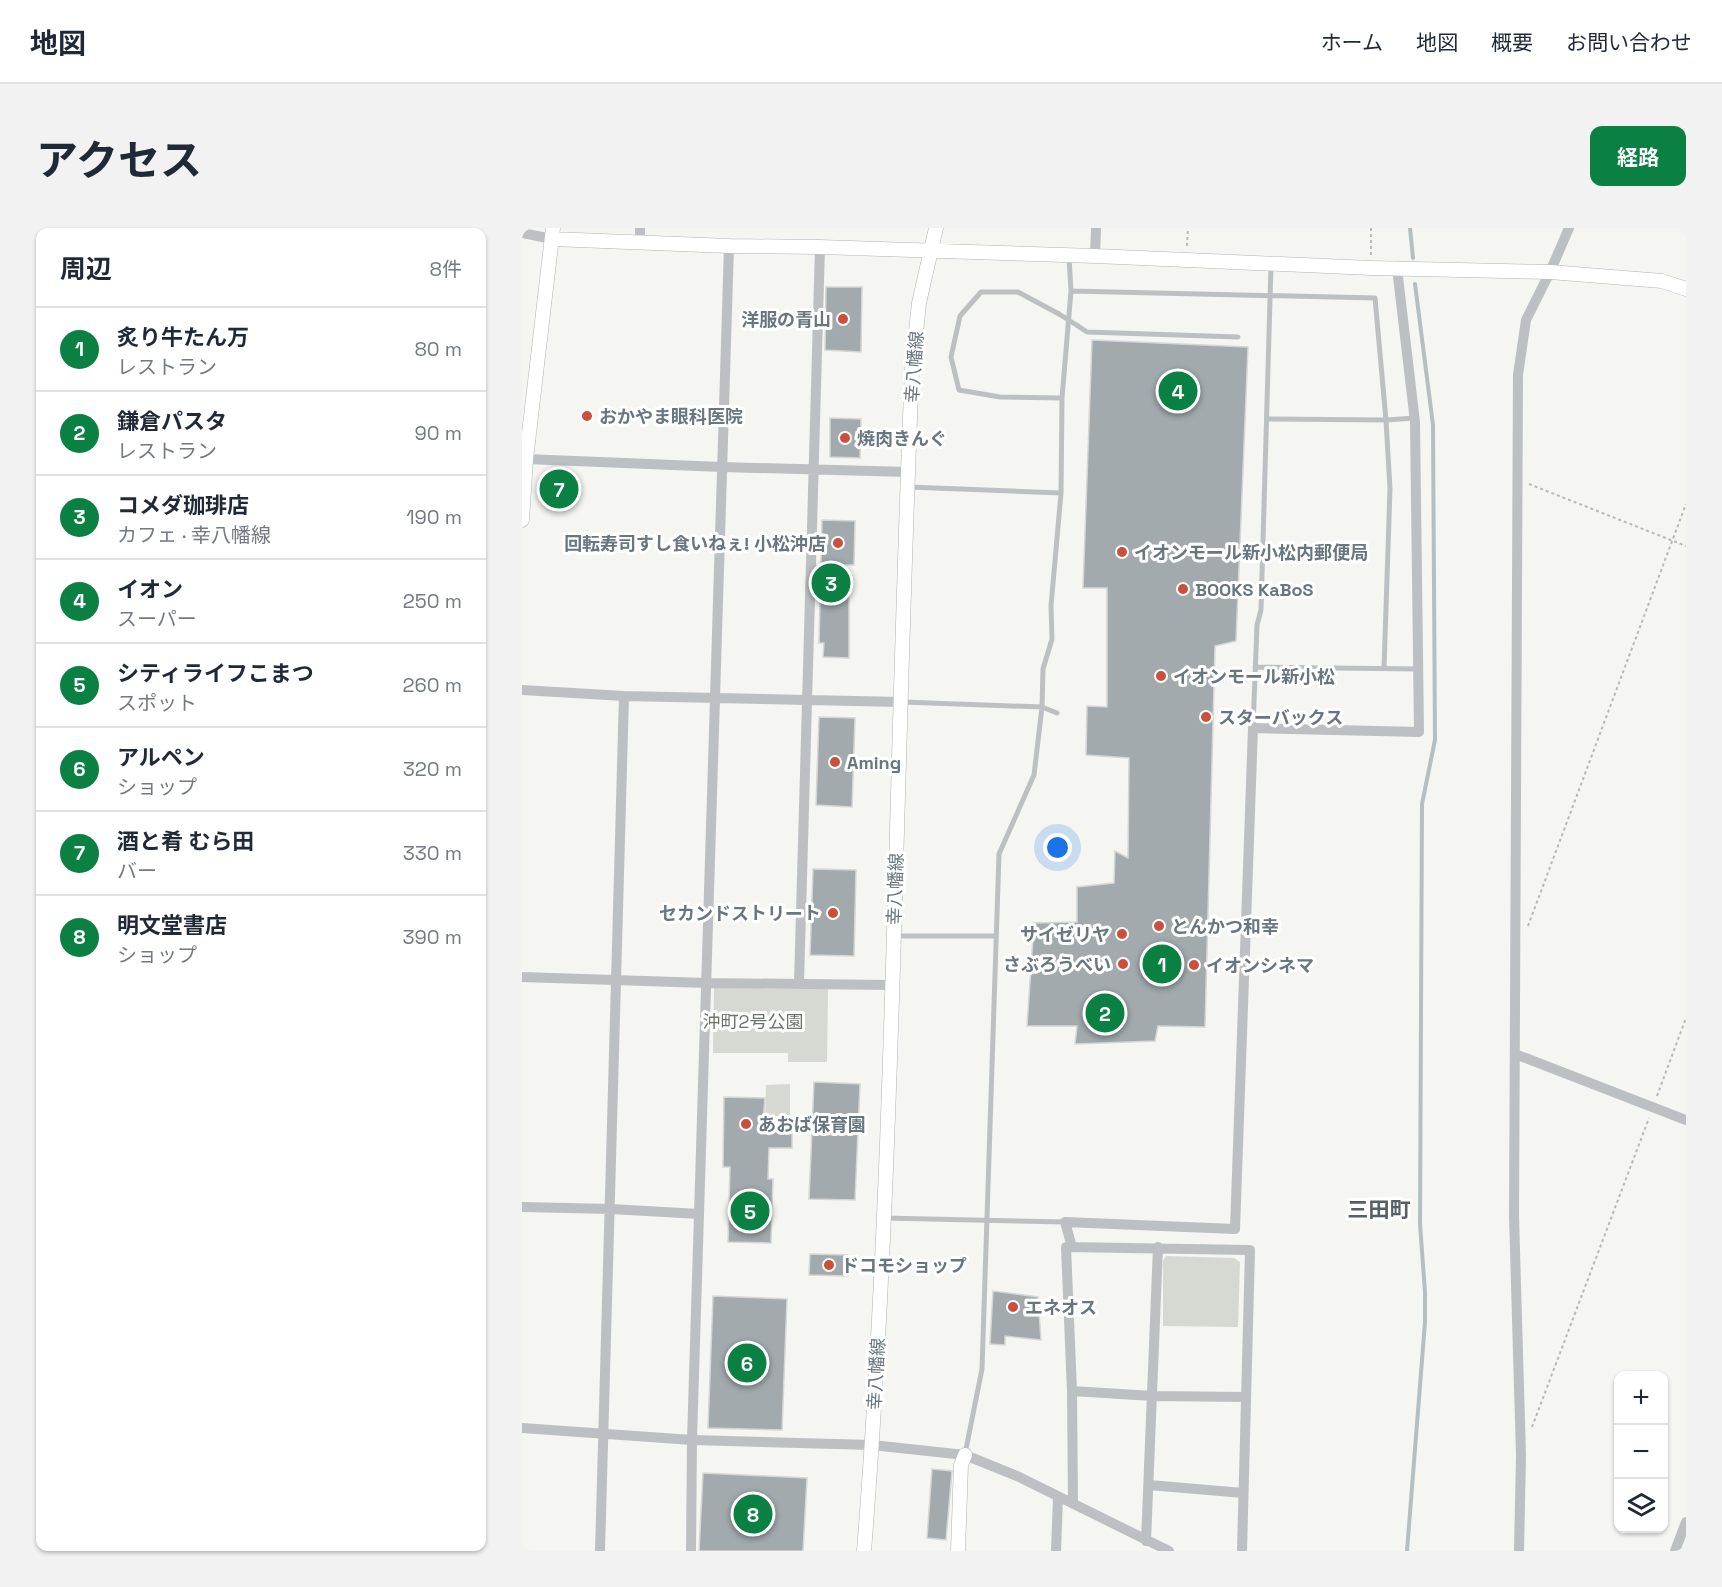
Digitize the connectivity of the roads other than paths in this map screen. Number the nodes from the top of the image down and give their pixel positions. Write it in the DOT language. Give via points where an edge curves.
graph roads {
  1 [pos="640,228"];
  2 [pos="936,228"];
  3 [pos="1096,228"];
  4 [pos="1569,228"];
  5 [pos="522,233"];
  6 [pos="552,233"];
  7 [pos="640,243"];
  8 [pos="729,246"];
  9 [pos="820,247"];
  10 [pos="932,250"];
  11 [pos="1069,255"];
  12 [pos="1095,256"];
  13 [pos="1272,264"];
  14 [pos="1398,268"];
  15 [pos="1550,272"];
  16 [pos="1686,289"];
  17 [pos="1071,291"];
  18 [pos="1270,297"];
  19 [pos="1238,337"];
  20 [pos="1062,398"];
  21 [pos="1414,418"];
  22 [pos="1267,419"];
  23 [pos="1386,420"];
  24 [pos="524,459"];
  25 [pos="722,467"];
  26 [pos="814,470"];
  27 [pos="908,472"];
  28 [pos="907,487"];
  29 [pos="1061,493"];
  30 [pos="522,520"];
  31 [pos="1255,667"];
  32 [pos="1384,668"];
  33 [pos="1418,669"];
  34 [pos="522,690"];
  35 [pos="624,696"];
  36 [pos="714,697"];
  37 [pos="806,700"];
  38 [pos="901,702"];
  39 [pos="1042,707"];
  40 [pos="1057,712"];
  41 [pos="1253,728"];
  42 [pos="893,936"];
  43 [pos="996,936"];
  44 [pos="522,977"];
  45 [pos="617,979"];
  46 [pos="706,983"];
  47 [pos="799,983"];
  48 [pos="891,985"];
  49 [pos="1515,1054"];
  50 [pos="1686,1120"];
  51 [pos="522,1207"];
  52 [pos="611,1209"];
  53 [pos="699,1214"];
  54 [pos="883,1218"];
  55 [pos="986,1221"];
  56 [pos="1065,1222"];
  57 [pos="1072,1247"];
  58 [pos="1158,1247"];
  59 [pos="1072,1391"];
  60 [pos="1154,1396"];
  61 [pos="1245,1397"];
  62 [pos="522,1428"];
  63 [pos="604,1435"];
  64 [pos="692,1440"];
  65 [pos="872,1445"];
  66 [pos="965,1455"];
  67 [pos="1149,1485"];
  68 [pos="1243,1493"];
  69 [pos="1058,1497"];
  70 [pos="1072,1504"];
  71 [pos="1686,1522"];
  72 [pos="1146,1541"];
  73 [pos="600,1551"];
  74 [pos="691,1551"];
  75 [pos="864,1551"];
  76 [pos="958,1551"];
  77 [pos="1056,1551"];
  78 [pos="1169,1551"];
  79 [pos="1242,1551"];
  80 [pos="1519,1551"];
  81 [pos="1675,1551"];
  1 -- 7 [label="street"];
  2 -- 10 [label="street, 幸八幡線"];
  3 -- 12 [label="street"];
  4 -- 15 [label="street"];
  5 -- 6 [label="street"];
  6 -- 7 [label="street"];
  6 -- 24 [label="street"];
  7 -- 8 [label="street"];
  8 -- 9 [label="street"];
  8 -- 25 [label="street"];
  9 -- 10 [label="street"];
  9 -- 26 [label="street"];
  10 -- 11 [label="street"];
  10 -- 27 [label="street, 幸八幡線" via="919,303"];
  11 -- 12 [label="street"];
  11 -- 17 [label="lane"];
  12 -- 13 [label="street"];
  13 -- 14 [label="street"];
  13 -- 18 [label="lane"];
  14 -- 15 [label="street"];
  14 -- 21 [label="street"];
  15 -- 16 [label="street" via="1662,281"];
  15 -- 49 [label="street" via="1526,320 1518,375"];
  17 -- 18 [label="lane"];
  17 -- 20 [label="lane"];
  18 -- 22 [label="lane"];
  18 -- 23 [label="lane" via="1375,298"];
  19 -- 20 [label="lane, bridge" via="1087,332 1018,292 981,292 960,316 951,357 959,390 1000,397"];
  20 -- 29 [label="lane"];
  21 -- 23 [label="lane"];
  21 -- 33 [label="street"];
  22 -- 23 [label="lane"];
  22 -- 31 [label="lane" via="1261,610"];
  23 -- 32 [label="lane" via="1390,489"];
  24 -- 25 [label="street"];
  24 -- 30 [label="street"];
  25 -- 26 [label="street"];
  25 -- 36 [label="street"];
  26 -- 27 [label="street"];
  26 -- 37 [label="street"];
  27 -- 28 [label="street, 幸八幡線"];
  28 -- 29 [label="lane"];
  28 -- 38 [label="street, 幸八幡線"];
  29 -- 39 [label="lane" via="1052,639 1042,669"];
  31 -- 32 [label="lane"];
  31 -- 41 [label="lane"];
  32 -- 33 [label="lane"];
  33 -- 41 [label="street" via="1419,732"];
  34 -- 35 [label="street"];
  35 -- 36 [label="street"];
  35 -- 45 [label="street"];
  36 -- 37 [label="street"];
  36 -- 46 [label="street"];
  37 -- 38 [label="street"];
  37 -- 47 [label="street"];
  38 -- 39 [label="lane"];
  38 -- 42 [label="street, 幸八幡線"];
  39 -- 40 [label="lane"];
  39 -- 43 [label="lane" via="1034,775 999,854"];
  41 -- 56 [label="street" via="1235,1229"];
  42 -- 43 [label="lane"];
  42 -- 48 [label="street, 幸八幡線"];
  43 -- 55 [label="lane"];
  44 -- 45 [label="street"];
  45 -- 46 [label="street"];
  45 -- 52 [label="street"];
  46 -- 47 [label="street"];
  46 -- 53 [label="street"];
  47 -- 48 [label="street"];
  48 -- 54 [label="street, 幸八幡線"];
  49 -- 50 [label="street"];
  49 -- 80 [label="street"];
  51 -- 52 [label="street"];
  52 -- 53 [label="street"];
  52 -- 63 [label="street"];
  53 -- 64 [label="street"];
  54 -- 55 [label="lane"];
  54 -- 65 [label="street, 幸八幡線"];
  55 -- 56 [label="lane"];
  55 -- 66 [label="lane" via="982,1369"];
  56 -- 57 [label="street"];
  57 -- 58 [label="street"];
  57 -- 59 [label="street" via="1066,1247"];
  58 -- 60 [label="street"];
  58 -- 61 [label="street" via="1250,1250"];
  59 -- 60 [label="street"];
  59 -- 70 [label="street"];
  60 -- 61 [label="street"];
  60 -- 67 [label="street"];
  61 -- 68 [label="street"];
  62 -- 63 [label="street"];
  63 -- 64 [label="street"];
  63 -- 73 [label="street"];
  64 -- 65 [label="street"];
  64 -- 74 [label="street"];
  65 -- 66 [label="street"];
  65 -- 75 [label="street, 幸八幡線"];
  66 -- 69 [label="street"];
  66 -- 76 [label="street" via="961,1466"];
  67 -- 68 [label="street"];
  67 -- 72 [label="street"];
  68 -- 79 [label="street"];
  69 -- 70 [label="street"];
  69 -- 77 [label="street"];
  70 -- 72 [label="street"];
  71 -- 81 [label="street"];
  72 -- 78 [label="street"];
}
